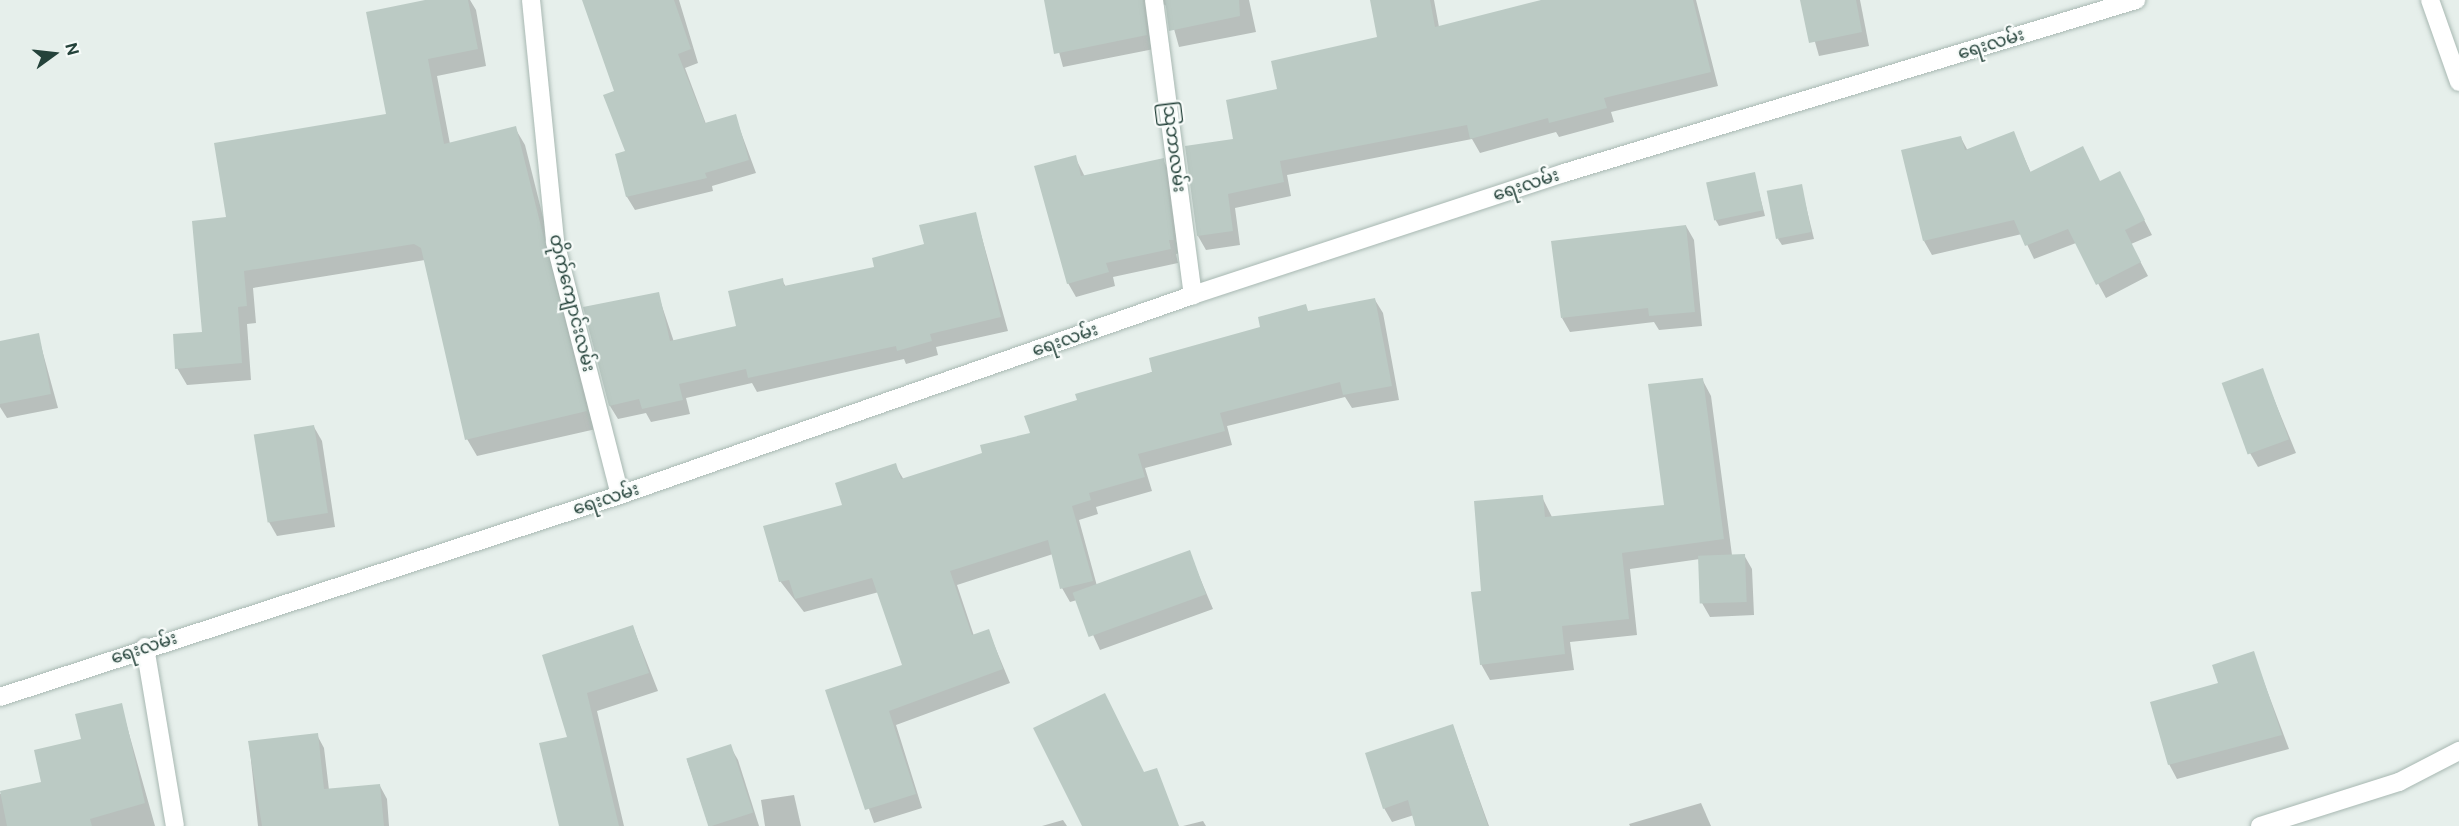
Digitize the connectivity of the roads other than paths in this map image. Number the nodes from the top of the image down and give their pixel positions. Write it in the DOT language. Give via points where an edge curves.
graph roads {
  1 [pos="531,0"];
  2 [pos="1154,0"];
  3 [pos="2430,0"];
  4 [pos="2126,2"];
  5 [pos="2459,82"];
  6 [pos="1193,295"];
  7 [pos="620,495"];
  8 [pos="145,647"];
  9 [pos="0,697"];
  10 [pos="2459,751"];
  11 [pos="175,826"];
  12 [pos="2260,826"];
  1 -- 7 [label="street, တိုက်ကျောင်းလမ်း" via="555,242"];
  2 -- 6 [label="street, သြဘာလမ်း"];
  3 -- 5 [label="street"];
  4 -- 6 [label="street, ရေးလမ်း" via="1564,173"];
  6 -- 7 [label="street, ရေးလမ်း"];
  7 -- 8 [label="street, ရေးလမ်း"];
  8 -- 9 [label="street, ရေးလမ်း"];
  8 -- 11 [label="street"];
  10 -- 12 [label="street" via="2399,782"];
}
